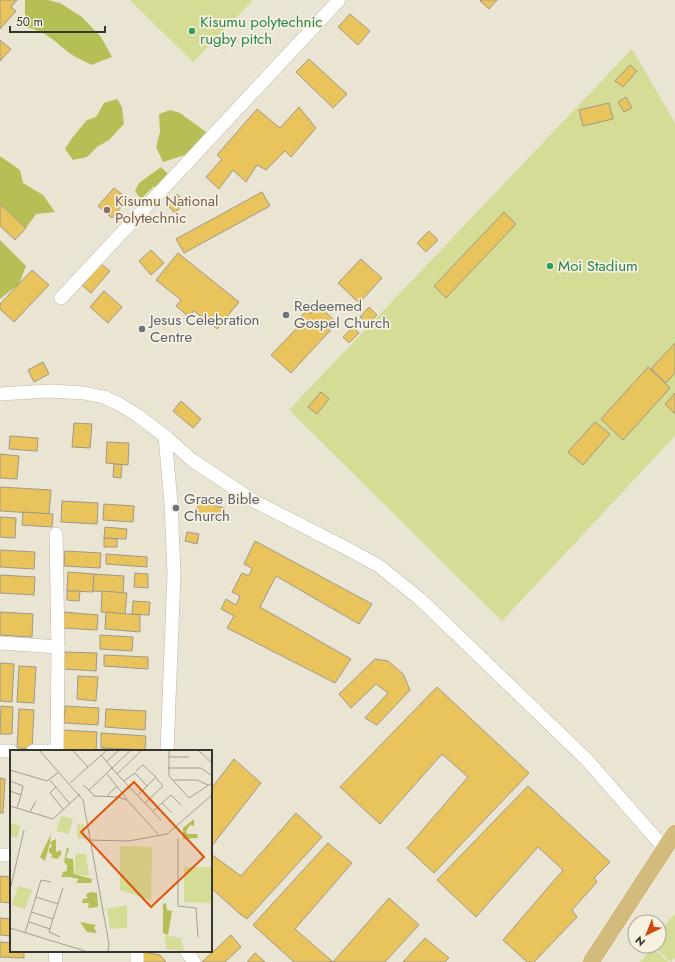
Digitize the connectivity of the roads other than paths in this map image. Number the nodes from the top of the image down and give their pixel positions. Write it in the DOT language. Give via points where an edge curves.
graph roads {
  1 [pos="339,0"];
  2 [pos="61,298"];
  3 [pos="0,394"];
  4 [pos="166,436"];
  5 [pos="56,534"];
  6 [pos="0,643"];
  7 [pos="58,647"];
  8 [pos="57,750"];
  9 [pos="167,750"];
  10 [pos="675,833"];
  11 [pos="665,849"];
  12 [pos="55,952"];
  13 [pos="187,952"];
  14 [pos="56,962"];
  15 [pos="194,962"];
  16 [pos="591,962"];
  1 -- 2 [label="street"];
  3 -- 4 [label="street" via="50,391 104,397 138,415"];
  4 -- 9 [label="street" via="174,574"];
  4 -- 11 [label="street" via="192,460 254,502 378,566 420,599 587,760"];
  5 -- 7 [label="street"];
  6 -- 7 [label="street"];
  7 -- 8 [label="street"];
  10 -- 11 [label="main road"];
  11 -- 16 [label="main road"];
  12 -- 14 [label="street"];
  13 -- 15 [label="street"];
}
